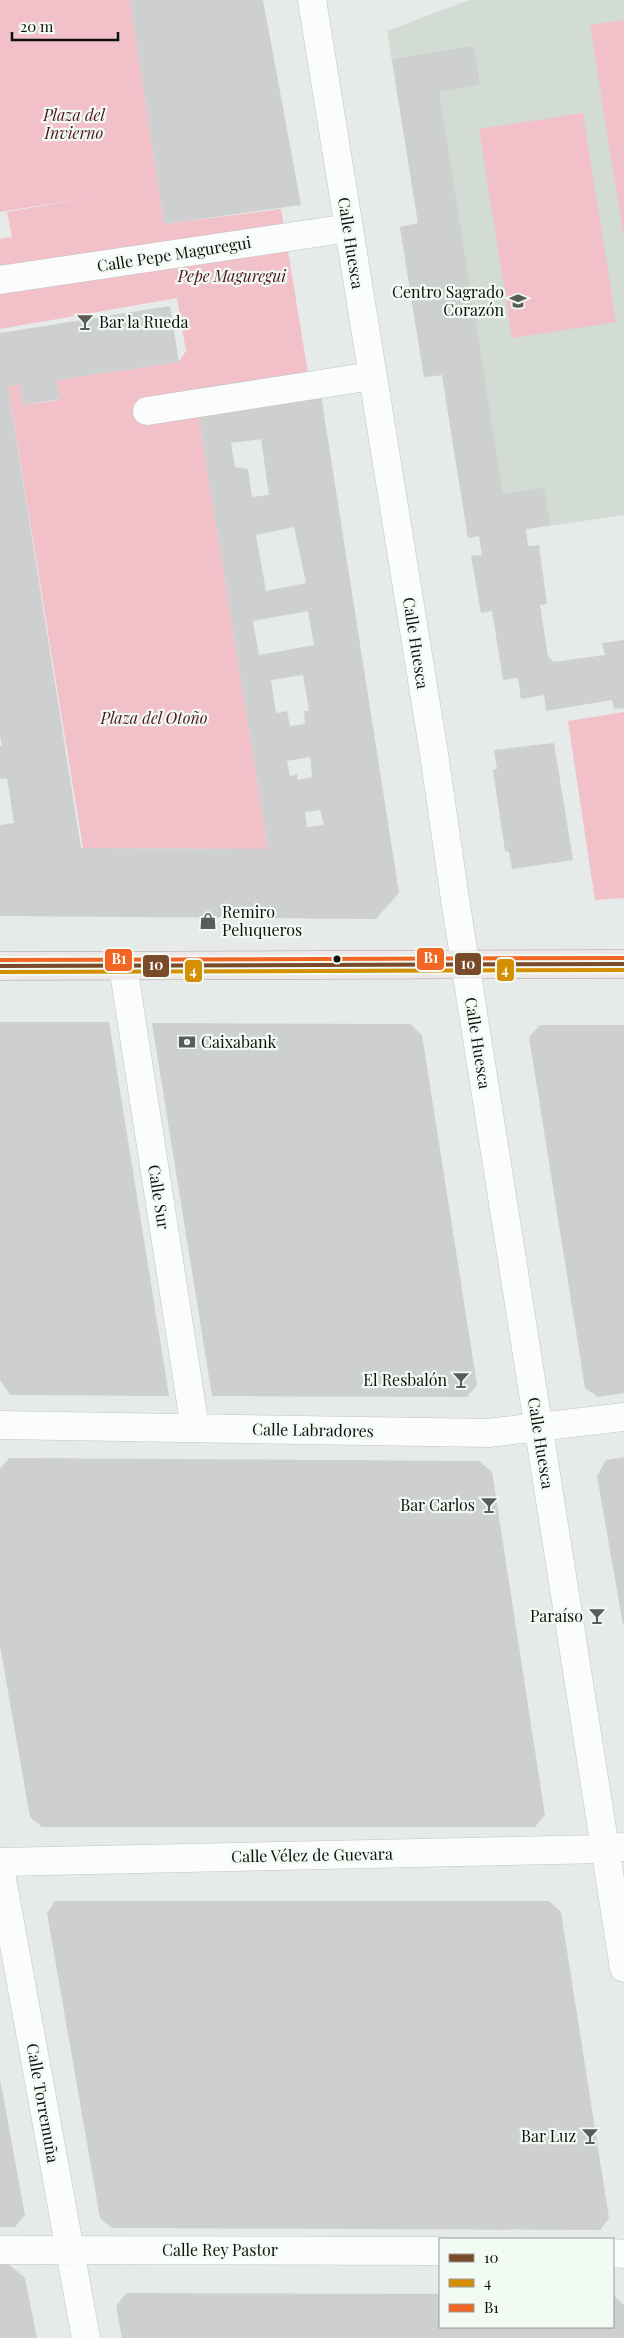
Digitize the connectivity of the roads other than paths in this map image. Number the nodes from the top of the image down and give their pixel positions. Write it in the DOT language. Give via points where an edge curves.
graph roads {
  1 [pos="312,0"];
  2 [pos="349,228"];
  3 [pos="0,280"];
  4 [pos="372,376"];
  5 [pos="148,411"];
  6 [pos="465,963"];
  7 [pos="624,964"];
  8 [pos="0,966"];
  9 [pos="123,966"];
  10 [pos="624,1416"];
  11 [pos="0,1425"];
  12 [pos="195,1428"];
  13 [pos="538,1429"];
  14 [pos="615,1848"];
  15 [pos="0,1862"];
  16 [pos="0,1868"];
  17 [pos="624,1968"];
  18 [pos="68,2249"];
  19 [pos="0,2250"];
  20 [pos="439,2251"];
  21 [pos="86,2338"];
  1 -- 2 [label="street, Calle Huesca"];
  2 -- 3 [label="street, Calle Pepe Maguregui"];
  2 -- 4 [label="street, Calle Huesca"];
  4 -- 5 [label="street"];
  4 -- 6 [label="street, Calle Huesca"];
  6 -- 7 [label="main road"];
  6 -- 9 [label="main road"];
  6 -- 13 [label="street, Calle Huesca"];
  8 -- 9 [label="main road"];
  9 -- 12 [label="street, Calle Sur"];
  10 -- 13 [label="street, Calle Labradores"];
  11 -- 12 [label="street, Calle Labradores"];
  12 -- 13 [label="street, Calle Labradores" via="488,1434"];
  13 -- 14 [label="street, Calle Huesca"];
  14 -- 15 [label="street, Calle Vélez de Guevara"];
  14 -- 17 [label="street, Calle Huesca"];
  16 -- 18 [label="street, Calle Torremuña"];
  18 -- 19 [label="street, Calle Rey Pastor"];
  18 -- 20 [label="street, Calle Rey Pastor"];
  18 -- 21 [label="street, Calle Torremuña"];
}
